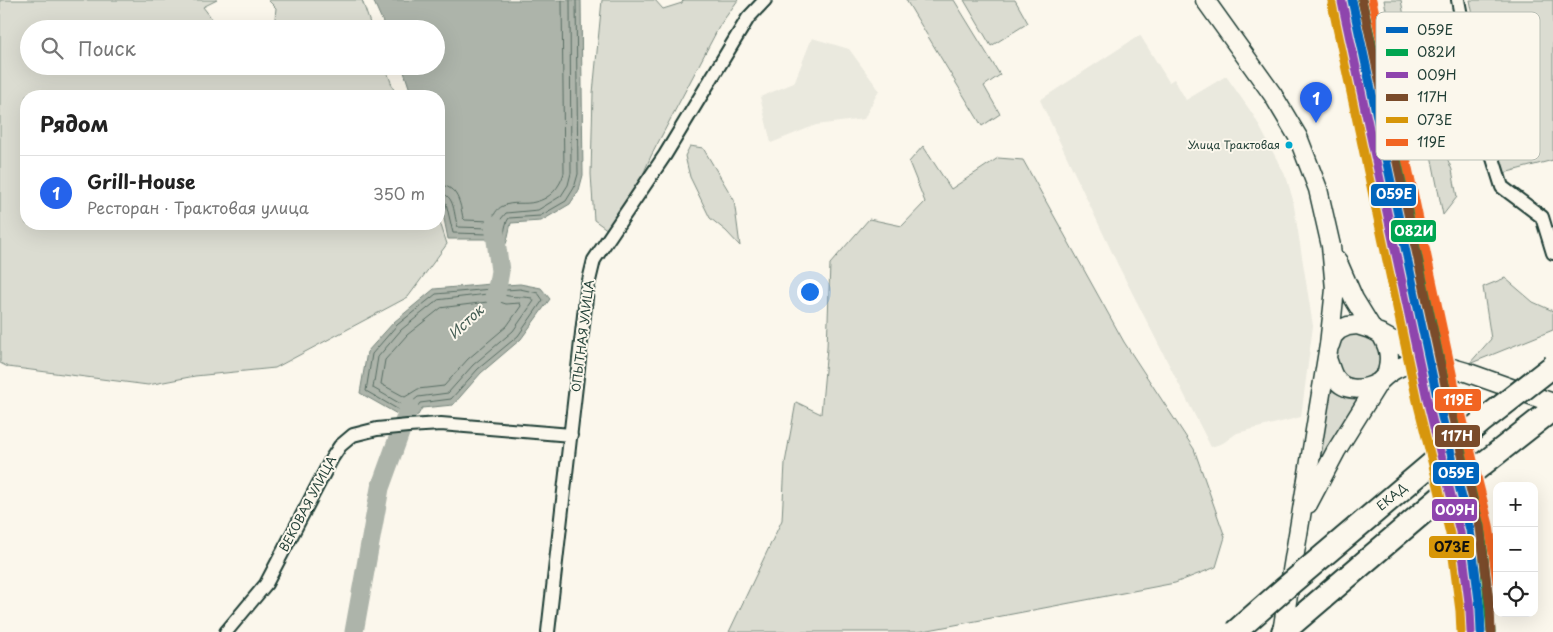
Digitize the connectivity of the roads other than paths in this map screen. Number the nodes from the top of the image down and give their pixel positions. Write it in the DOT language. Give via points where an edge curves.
graph roads {
  1 [pos="765,0"];
  2 [pos="1205,0"];
  3 [pos="1494,160"];
  4 [pos="1331,246"];
  5 [pos="1553,253"];
  6 [pos="1376,332"];
  7 [pos="1328,352"];
  8 [pos="1425,360"];
  9 [pos="1553,366"];
  10 [pos="1383,378"];
  11 [pos="1553,403"];
  12 [pos="1553,409"];
  13 [pos="571,435"];
  14 [pos="1303,513"];
  15 [pos="226,632"];
  16 [pos="548,632"];
  17 [pos="1235,632"];
  18 [pos="1282,632"];
  1 -- 13 [label="street, ОПЫТНАЯ УЛИЦА" via="748,18 665,155 594,260 587,289"];
  2 -- 4 [label="main road" via="1273,95 1298,138 1318,189"];
  3 -- 5 [label="street" via="1502,187 1542,217"];
  4 -- 6 [label="main road" via="1354,299"];
  4 -- 7 [label="main road" via="1335,289"];
  6 -- 7 [label="main road" via="1357,325 1348,326 1333,336"];
  6 -- 8 [label="main road"];
  6 -- 10 [label="main road" via="1389,352 1390,363"];
  7 -- 10 [label="main road" via="1335,378 1343,385 1353,389 1369,388"];
  7 -- 14 [label="main road"];
  8 -- 10 [label="main road" via="1408,364"];
  8 -- 11 [label="main road"];
  9 -- 17 [label="highway, ЕКАД, bridge" via="1466,435"];
  10 -- 14 [label="main road" via="1336,451"];
  12 -- 18 [label="highway" via="1433,503"];
  13 -- 15 [label="street, ВЕКОВАЯ УЛИЦА" via="441,424 377,429 353,435 340,446 322,475 266,584"];
  13 -- 16 [label="street, ОПЫТНАЯ УЛИЦА"];
  14 -- 18 [label="main road"];
}
